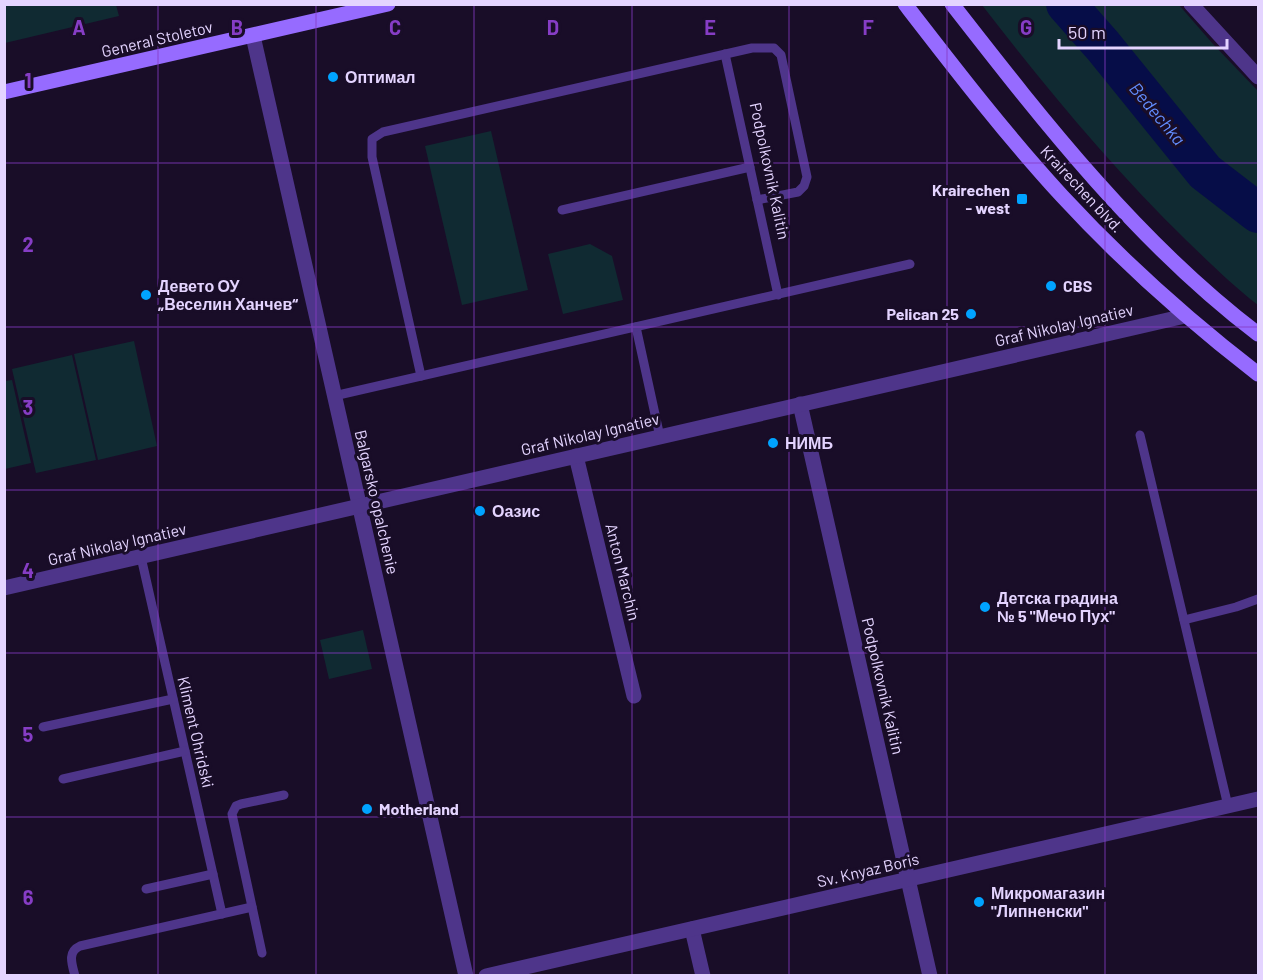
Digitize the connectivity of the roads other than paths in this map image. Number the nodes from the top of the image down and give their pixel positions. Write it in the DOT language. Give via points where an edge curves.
graph roads {
  1 [pos="388,4"];
  2 [pos="905,4"];
  3 [pos="952,4"];
  4 [pos="1191,4"];
  5 [pos="252,36"];
  6 [pos="725,54"];
  7 [pos="1258,77"];
  8 [pos="4,92"];
  9 [pos="750,167"];
  10 [pos="758,200"];
  11 [pos="562,210"];
  12 [pos="910,264"];
  13 [pos="778,295"];
  14 [pos="1185,316"];
  15 [pos="636,327"];
  16 [pos="1258,334"];
  17 [pos="1258,374"];
  18 [pos="421,376"];
  19 [pos="334,396"];
  20 [pos="800,404"];
  21 [pos="1140,435"];
  22 [pos="660,437"];
  23 [pos="576,456"];
  24 [pos="360,506"];
  25 [pos="141,556"];
  26 [pos="4,588"];
  27 [pos="1258,598"];
  28 [pos="1184,620"];
  29 [pos="634,696"];
  30 [pos="173,699"];
  31 [pos="43,727"];
  32 [pos="185,751"];
  33 [pos="63,779"];
  34 [pos="284,795"];
  35 [pos="1258,799"];
  36 [pos="1228,806"];
  37 [pos="213,874"];
  38 [pos="908,879"];
  39 [pos="146,889"];
  40 [pos="252,907"];
  41 [pos="222,914"];
  42 [pos="692,928"];
  43 [pos="262,953"];
  44 [pos="75,975"];
  45 [pos="466,975"];
  46 [pos="486,975"];
  47 [pos="703,975"];
  48 [pos="930,975"];
  1 -- 5 [label="main road, General Stoletov"];
  2 -- 14 [label="main road, Krairechen blvd." via="1012,140 1063,197"];
  3 -- 16 [label="main road, Krairechen blvd." via="1107,193 1155,243"];
  4 -- 7 [label="street"];
  5 -- 8 [label="main road, General Stoletov"];
  5 -- 19 [label="street, Balgarsko opalchenie"];
  6 -- 9 [label="lane, Podpolkovnik Kalitin"];
  6 -- 10 [label="lane" via="759,47 779,51 804,160 807,177 802,189"];
  6 -- 18 [label="lane" via="383,132 372,140 372,157"];
  9 -- 10 [label="lane, Podpolkovnik Kalitin"];
  9 -- 11 [label="lane"];
  10 -- 13 [label="lane, Podpolkovnik Kalitin"];
  12 -- 13 [label="lane"];
  13 -- 15 [label="lane"];
  14 -- 17 [label="main road, Krairechen blvd."];
  14 -- 20 [label="street, Graf Nikolay Ignatiev"];
  15 -- 18 [label="lane"];
  15 -- 22 [label="lane"];
  18 -- 19 [label="lane"];
  19 -- 24 [label="street, Balgarsko opalchenie"];
  20 -- 22 [label="street, Graf Nikolay Ignatiev"];
  20 -- 38 [label="street, Podpolkovnik Kalitin"];
  21 -- 28 [label="lane"];
  22 -- 23 [label="street, Graf Nikolay Ignatiev"];
  23 -- 24 [label="street, Graf Nikolay Ignatiev"];
  23 -- 29 [label="street, Anton Marchin"];
  24 -- 25 [label="street, Graf Nikolay Ignatiev"];
  24 -- 45 [label="street, Balgarsko opalchenie"];
  25 -- 26 [label="street, Graf Nikolay Ignatiev"];
  25 -- 30 [label="lane, Kliment Ohridski"];
  27 -- 28 [label="lane"];
  28 -- 36 [label="lane"];
  30 -- 31 [label="lane"];
  30 -- 32 [label="lane, Kliment Ohridski"];
  32 -- 33 [label="lane"];
  32 -- 37 [label="lane, Kliment Ohridski"];
  34 -- 40 [label="lane" via="241,804 233,810"];
  35 -- 36 [label="street, Sv. Knyaz Boris"];
  36 -- 38 [label="street, Sv. Knyaz Boris"];
  37 -- 39 [label="lane"];
  37 -- 41 [label="lane, Kliment Ohridski"];
  38 -- 42 [label="street, Sv. Knyaz Boris"];
  38 -- 48 [label="street, Podpolkovnik Kalitin"];
  40 -- 41 [label="lane"];
  40 -- 43 [label="lane"];
  41 -- 44 [label="lane" via="80,946 72,952"];
  42 -- 46 [label="street, Sv. Knyaz Boris"];
  42 -- 47 [label="street"];
}
